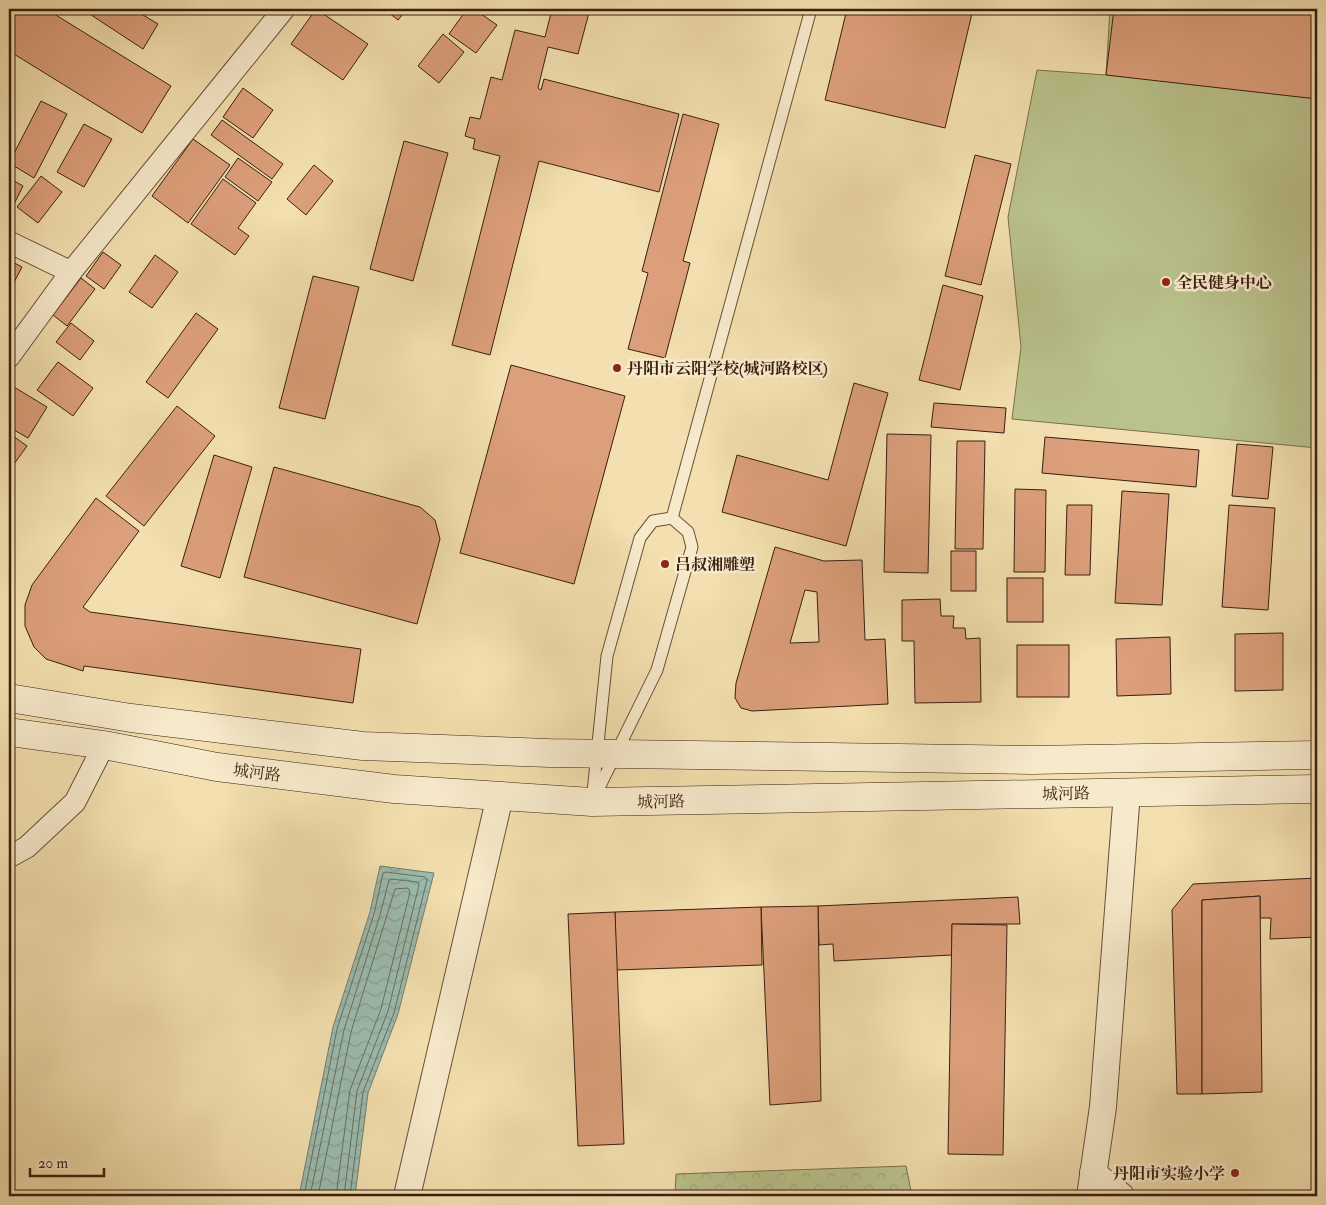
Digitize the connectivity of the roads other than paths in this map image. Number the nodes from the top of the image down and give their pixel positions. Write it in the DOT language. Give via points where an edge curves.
graph roads {
  1 [pos="284,9"];
  2 [pos="811,9"];
  3 [pos="9,242"];
  4 [pos="72,272"];
  5 [pos="9,357"];
  6 [pos="672,518"];
  7 [pos="9,698"];
  8 [pos="9,732"];
  9 [pos="104,745"];
  10 [pos="606,754"];
  11 [pos="1317,755"];
  12 [pos="1317,789"];
  13 [pos="1127,792"];
  14 [pos="500,796"];
  15 [pos="592,802"];
  16 [pos="9,858"];
  17 [pos="1092,1184"];
  18 [pos="407,1196"];
  19 [pos="1121,1196"];
  1 -- 4 [label="street"];
  2 -- 6 [label="lane"];
  3 -- 4 [label="street"];
  4 -- 5 [label="street"];
  6 -- 10 [label="lane" via="653,521 640,538 607,656"];
  6 -- 10 [label="lane" via="688,532 692,547 657,670"];
  7 -- 10 [label="main road, 城河路" via="131,718 363,746"];
  8 -- 9 [label="main road, 城河路"];
  9 -- 14 [label="main road, 城河路" via="217,768 394,789"];
  9 -- 16 [label="street" via="75,802 27,847"];
  10 -- 11 [label="main road, 城河路" via="1021,760"];
  10 -- 15 [label="lane"];
  10 -- 15 [label="lane"];
  12 -- 13 [label="main road, 城河路"];
  13 -- 15 [label="main road, 城河路"];
  13 -- 17 [label="street" via="1103,1107"];
  14 -- 15 [label="main road, 城河路"];
  14 -- 18 [label="street"];
  17 -- 19 [label="street"];
}
